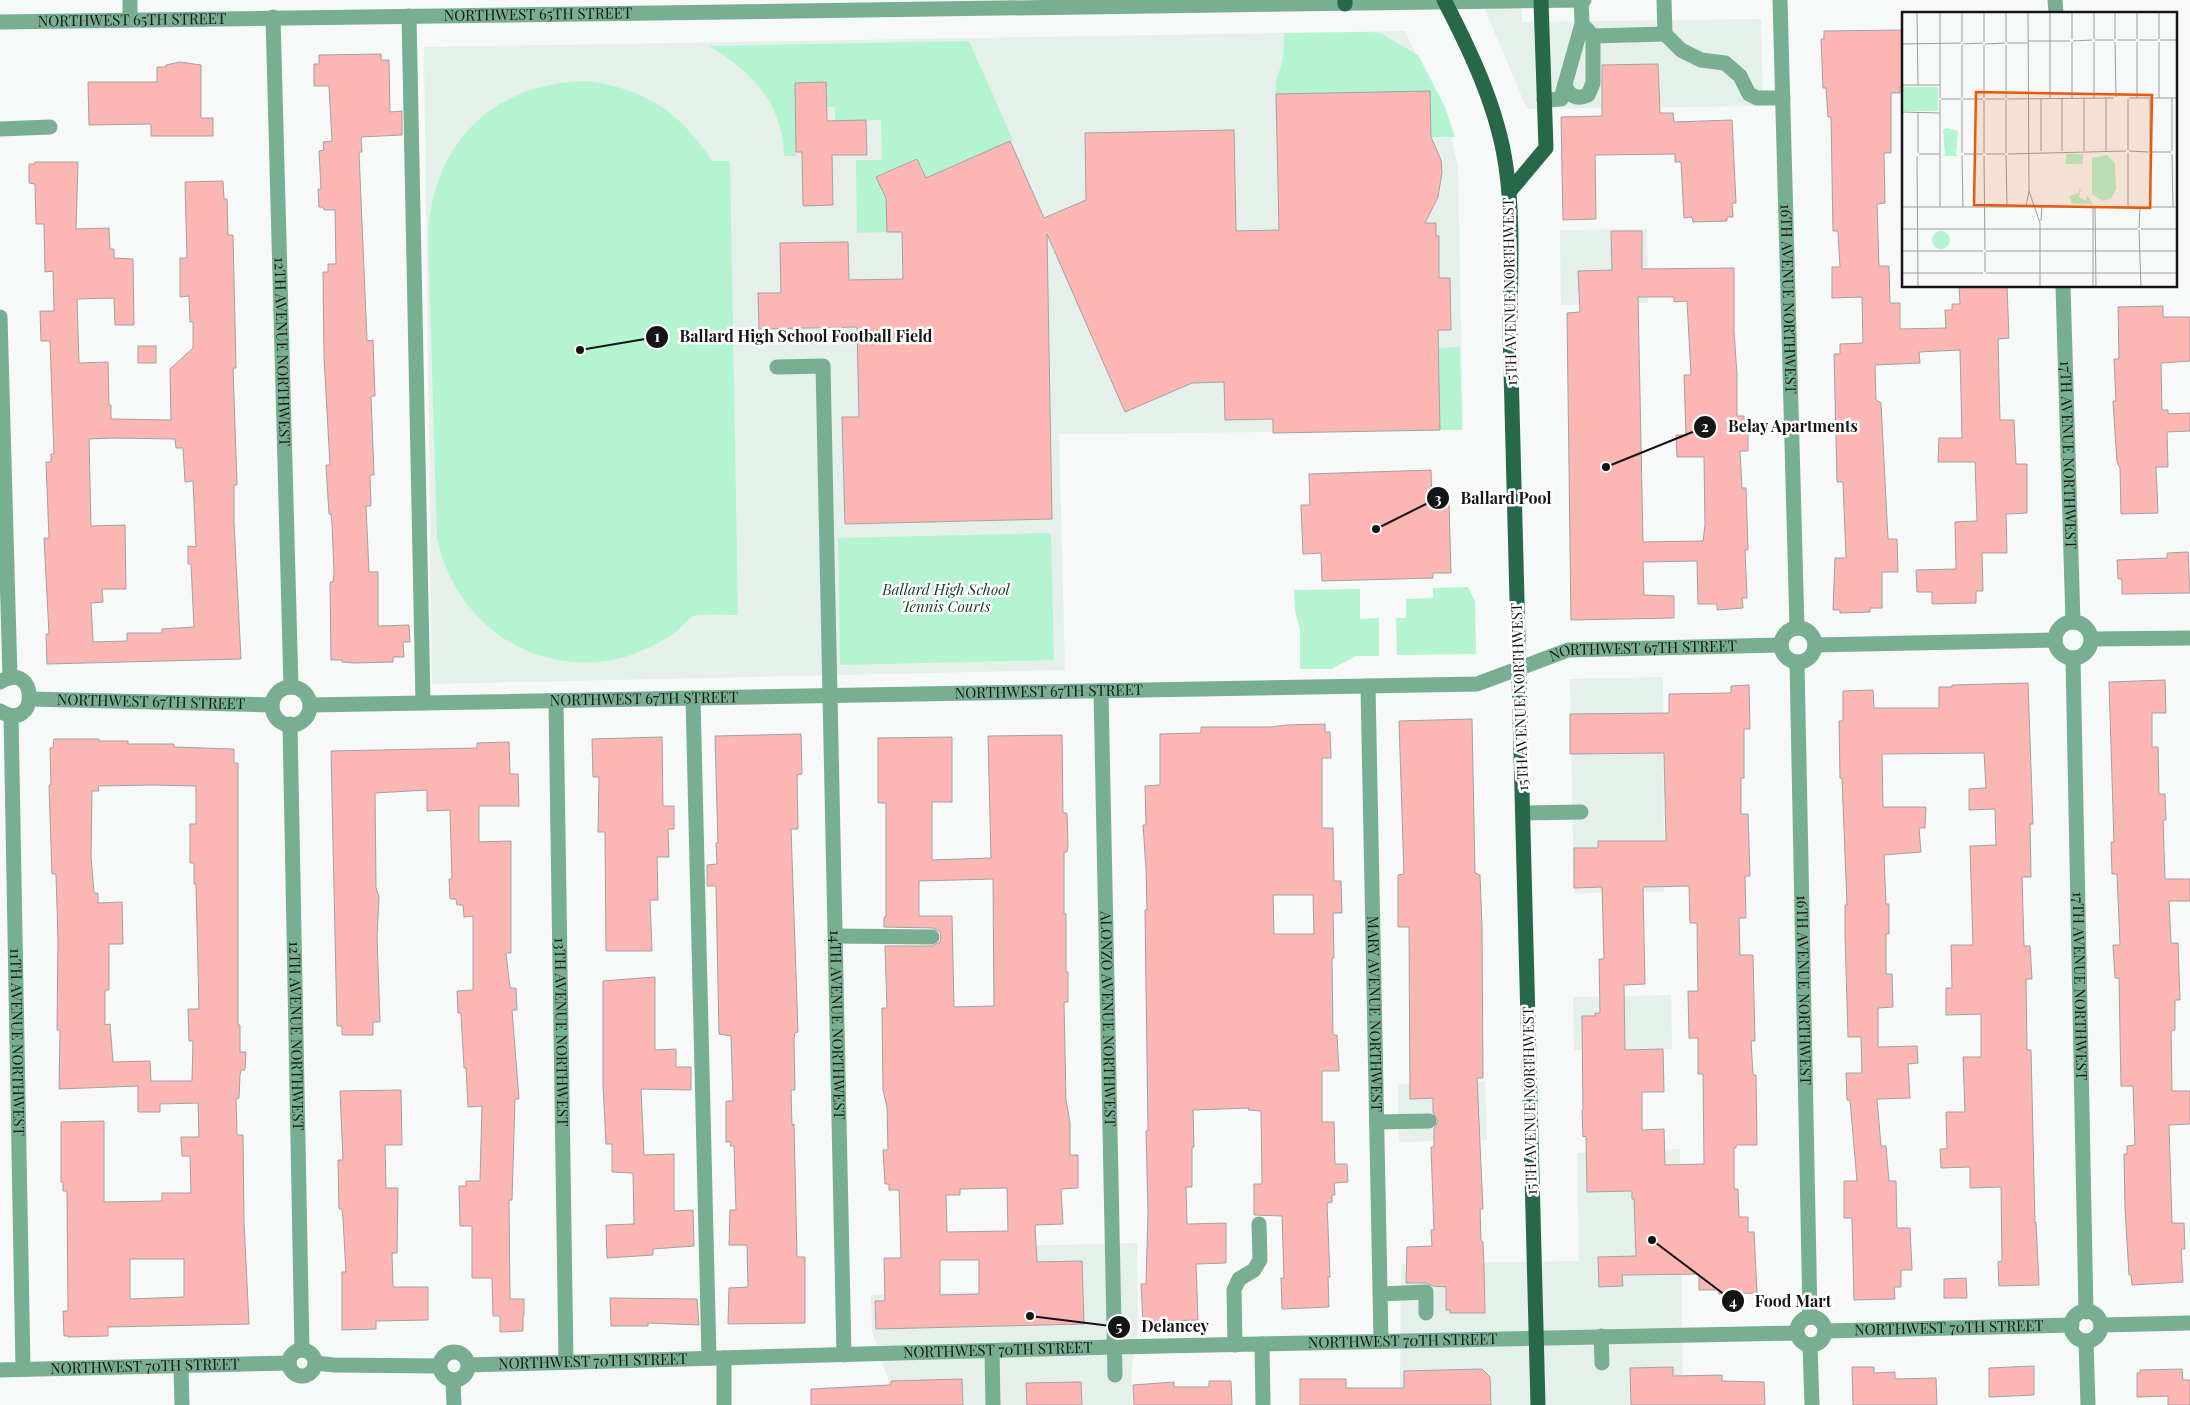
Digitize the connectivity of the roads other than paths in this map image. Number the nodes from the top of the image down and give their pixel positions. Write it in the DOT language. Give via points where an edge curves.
graph roads {
  1 [pos="130,0"];
  2 [pos="1583,0"];
  3 [pos="1664,0"];
  4 [pos="1780,0"];
  5 [pos="1445,1"];
  6 [pos="1541,1"];
  7 [pos="1345,2"];
  8 [pos="1204,3"];
  9 [pos="678,6"];
  10 [pos="711,6"];
  11 [pos="526,7"];
  12 [pos="409,16"];
  13 [pos="274,17"];
  14 [pos="130,19"];
  15 [pos="0,22"];
  16 [pos="1582,24"];
  17 [pos="1665,34"];
  18 [pos="1593,36"];
  19 [pos="1565,84"];
  20 [pos="1783,98"];
  21 [pos="1544,100"];
  22 [pos="50,127"];
  23 [pos="0,129"];
  24 [pos="1509,192"];
  25 [pos="2063,288"];
  26 [pos="0,317"];
  27 [pos="777,367"];
  28 [pos="2073,622"];
  29 [pos="1797,628"];
  30 [pos="2190,638"];
  31 [pos="2092,639"];
  32 [pos="2055,640"];
  33 [pos="1781,645"];
  34 [pos="1815,645"];
  35 [pos="2073,658"];
  36 [pos="1797,662"];
  37 [pos="1519,668"];
  38 [pos="5,680"];
  39 [pos="1368,686"];
  40 [pos="291,687"];
  41 [pos="1101,690"];
  42 [pos="831,695"];
  43 [pos="693,698"];
  44 [pos="30,699"];
  45 [pos="556,702"];
  46 [pos="423,703"];
  47 [pos="272,705"];
  48 [pos="310,706"];
  49 [pos="6,713"];
  50 [pos="290,724"];
  51 [pos="1582,812"];
  52 [pos="1523,814"];
  53 [pos="836,936"];
  54 [pos="932,937"];
  55 [pos="1429,1121"];
  56 [pos="1377,1122"];
  57 [pos="1260,1224"];
  58 [pos="1380,1294"];
  59 [pos="2086,1312"];
  60 [pos="1426,1313"];
  61 [pos="1810,1316"];
  62 [pos="2190,1323"];
  63 [pos="2072,1325"];
  64 [pos="2101,1326"];
  65 [pos="1825,1331"];
  66 [pos="1797,1333"];
  67 [pos="1601,1336"];
  68 [pos="1536,1339"];
  69 [pos="2086,1340"];
  70 [pos="1381,1342"];
  71 [pos="1262,1344"];
  72 [pos="1235,1345"];
  73 [pos="1810,1345"];
  74 [pos="1114,1347"];
  75 [pos="302,1350"];
  76 [pos="992,1350"];
  77 [pos="844,1355"];
  78 [pos="716,1358"];
  79 [pos="566,1361"];
  80 [pos="289,1363"];
  81 [pos="316,1364"];
  82 [pos="1602,1364"];
  83 [pos="468,1365"];
  84 [pos="439,1366"];
  85 [pos="181,1367"];
  86 [pos="22,1369"];
  87 [pos="0,1370"];
  88 [pos="1115,1375"];
  89 [pos="453,1380"];
  90 [pos="182,1405"];
  91 [pos="454,1405"];
  92 [pos="724,1405"];
  93 [pos="993,1405"];
  94 [pos="1263,1405"];
  95 [pos="1538,1405"];
  96 [pos="1812,1405"];
  97 [pos="2088,1405"];
  1 -- 14 [label="street"];
  2 -- 6 [label="street, NORTHWEST 65TH STREET"];
  2 -- 16 [label="street"];
  3 -- 17 [label="street"];
  4 -- 20 [label="street, 16TH AVENUE NORTHWEST"];
  5 -- 6 [label="street, NORTHWEST 65TH STREET"];
  5 -- 7 [label="street, NORTHWEST 65TH STREET"];
  5 -- 24 [label="main road, 15TH AVENUE NORTHWEST" via="1495,118"];
  6 -- 21 [label="main road"];
  7 -- 8 [label="street, NORTHWEST 65TH STREET"];
  8 -- 10 [label="street, NORTHWEST 65TH STREET"];
  9 -- 10 [label="street, NORTHWEST 65TH STREET"];
  9 -- 11 [label="street, NORTHWEST 65TH STREET"];
  11 -- 12 [label="street, NORTHWEST 65TH STREET"];
  12 -- 13 [label="street, NORTHWEST 65TH STREET"];
  12 -- 46 [label="street"];
  13 -- 14 [label="street, NORTHWEST 65TH STREET"];
  13 -- 40 [label="street, 12TH AVENUE NORTHWEST"];
  14 -- 15 [label="street, NORTHWEST 65TH STREET"];
  16 -- 18 [label="street"];
  16 -- 19 [label="street"];
  17 -- 18 [label="street"];
  17 -- 20 [label="street" via="1681,50 1701,60 1725,63 1740,76 1749,94 1757,98"];
  18 -- 19 [label="street" via="1592,90 1588,95 1576,98"];
  19 -- 21 [label="street" via="1561,99"];
  20 -- 29 [label="street, 16TH AVENUE NORTHWEST"];
  21 -- 24 [label="main road" via="1546,148"];
  22 -- 23 [label="street"];
  24 -- 37 [label="main road, 15TH AVENUE NORTHWEST"];
  25 -- 28 [label="street, 17TH AVENUE NORTHWEST"];
  26 -- 38 [label="street"];
  27 -- 42 [label="street, 14TH AVENUE NORTHWEST" via="823,366"];
  28 -- 31 [label="street" via="2087,627"];
  28 -- 32 [label="street" via="2061,627"];
  29 -- 33 [label="street" via="1786,632"];
  29 -- 34 [label="street" via="1808,632"];
  30 -- 31 [label="street"];
  31 -- 35 [label="street" via="2086,654"];
  32 -- 34 [label="street"];
  32 -- 35 [label="street" via="2062,655"];
  33 -- 36 [label="street" via="1785,656"];
  33 -- 37 [label="street, NORTHWEST 67TH STREET" via="1568,650"];
  34 -- 36 [label="street" via="1809,658"];
  35 -- 59 [label="street, 17TH AVENUE NORTHWEST"];
  36 -- 61 [label="street, 16TH AVENUE NORTHWEST"];
  37 -- 39 [label="street, NORTHWEST 67TH STREET" via="1477,684"];
  37 -- 52 [label="main road, 15TH AVENUE NORTHWEST"];
  38 -- 44 [label="street" via="16,678 26,684"];
  39 -- 41 [label="street, NORTHWEST 67TH STREET"];
  39 -- 56 [label="street, MARY AVENUE NORTHWEST"];
  40 -- 47 [label="street" via="276,694"];
  40 -- 48 [label="street" via="304,692"];
  41 -- 42 [label="street, NORTHWEST 67TH STREET"];
  41 -- 74 [label="street, ALONZO AVENUE NORTHWEST"];
  42 -- 43 [label="street, NORTHWEST 67TH STREET"];
  42 -- 53 [label="street, 14TH AVENUE NORTHWEST"];
  43 -- 45 [label="street, NORTHWEST 67TH STREET"];
  43 -- 78 [label="street"];
  44 -- 47 [label="street, NORTHWEST 67TH STREET"];
  44 -- 49 [label="street" via="24,712"];
  45 -- 46 [label="street, NORTHWEST 67TH STREET"];
  45 -- 79 [label="street, 13TH AVENUE NORTHWEST"];
  46 -- 48 [label="street, NORTHWEST 67TH STREET"];
  47 -- 50 [label="street" via="276,717"];
  48 -- 50 [label="street" via="304,720"];
  49 -- 86 [label="street, 11TH AVENUE NORTHWEST"];
  50 -- 75 [label="street, 12TH AVENUE NORTHWEST"];
  51 -- 52 [label="street"];
  52 -- 68 [label="main road, 15TH AVENUE NORTHWEST"];
  53 -- 54 [label="street"];
  53 -- 77 [label="street, 14TH AVENUE NORTHWEST"];
  55 -- 56 [label="street"];
  56 -- 58 [label="street, MARY AVENUE NORTHWEST"];
  57 -- 72 [label="street" via="1260,1260 1254,1270 1239,1279 1234,1290"];
  58 -- 60 [label="street" via="1426,1292"];
  58 -- 70 [label="street, MARY AVENUE NORTHWEST"];
  59 -- 63 [label="street" via="2076,1316"];
  59 -- 64 [label="street" via="2097,1316"];
  61 -- 65 [label="street" via="1821,1320"];
  61 -- 66 [label="street" via="1800,1321"];
  62 -- 64 [label="street"];
  63 -- 65 [label="street, NORTHWEST 70TH STREET"];
  63 -- 69 [label="street" via="2075,1335"];
  64 -- 69 [label="street" via="2097,1337"];
  65 -- 73 [label="street" via="1821,1341"];
  66 -- 67 [label="street, NORTHWEST 70TH STREET"];
  66 -- 73 [label="street" via="1803,1343"];
  67 -- 68 [label="street, NORTHWEST 70TH STREET"];
  67 -- 82 [label="street"];
  68 -- 70 [label="street, NORTHWEST 70TH STREET"];
  68 -- 95 [label="main road, 15TH AVENUE NORTHWEST"];
  69 -- 97 [label="street"];
  70 -- 71 [label="street, NORTHWEST 70TH STREET"];
  71 -- 72 [label="street, NORTHWEST 70TH STREET"];
  71 -- 94 [label="street"];
  72 -- 74 [label="street, NORTHWEST 70TH STREET"];
  73 -- 96 [label="street"];
  74 -- 76 [label="street, NORTHWEST 70TH STREET"];
  74 -- 88 [label="street, ALONZO AVENUE NORTHWEST"];
  75 -- 80 [label="street" via="292,1355"];
  75 -- 81 [label="street" via="311,1352"];
  76 -- 77 [label="street, NORTHWEST 70TH STREET"];
  76 -- 93 [label="street"];
  77 -- 78 [label="street, NORTHWEST 70TH STREET"];
  78 -- 79 [label="street, NORTHWEST 70TH STREET"];
  78 -- 92 [label="street"];
  79 -- 83 [label="street, NORTHWEST 70TH STREET"];
  80 -- 81 [label="street" via="300,1376 312,1371"];
  80 -- 85 [label="street, NORTHWEST 70TH STREET"];
  81 -- 84 [label="street"];
  83 -- 84 [label="street" via="463,1355 455,1352 442,1357"];
  83 -- 89 [label="street" via="464,1376"];
  84 -- 89 [label="street" via="442,1375"];
  85 -- 86 [label="street, NORTHWEST 70TH STREET"];
  85 -- 90 [label="street"];
  86 -- 87 [label="street, NORTHWEST 70TH STREET"];
  89 -- 91 [label="street"];
}
